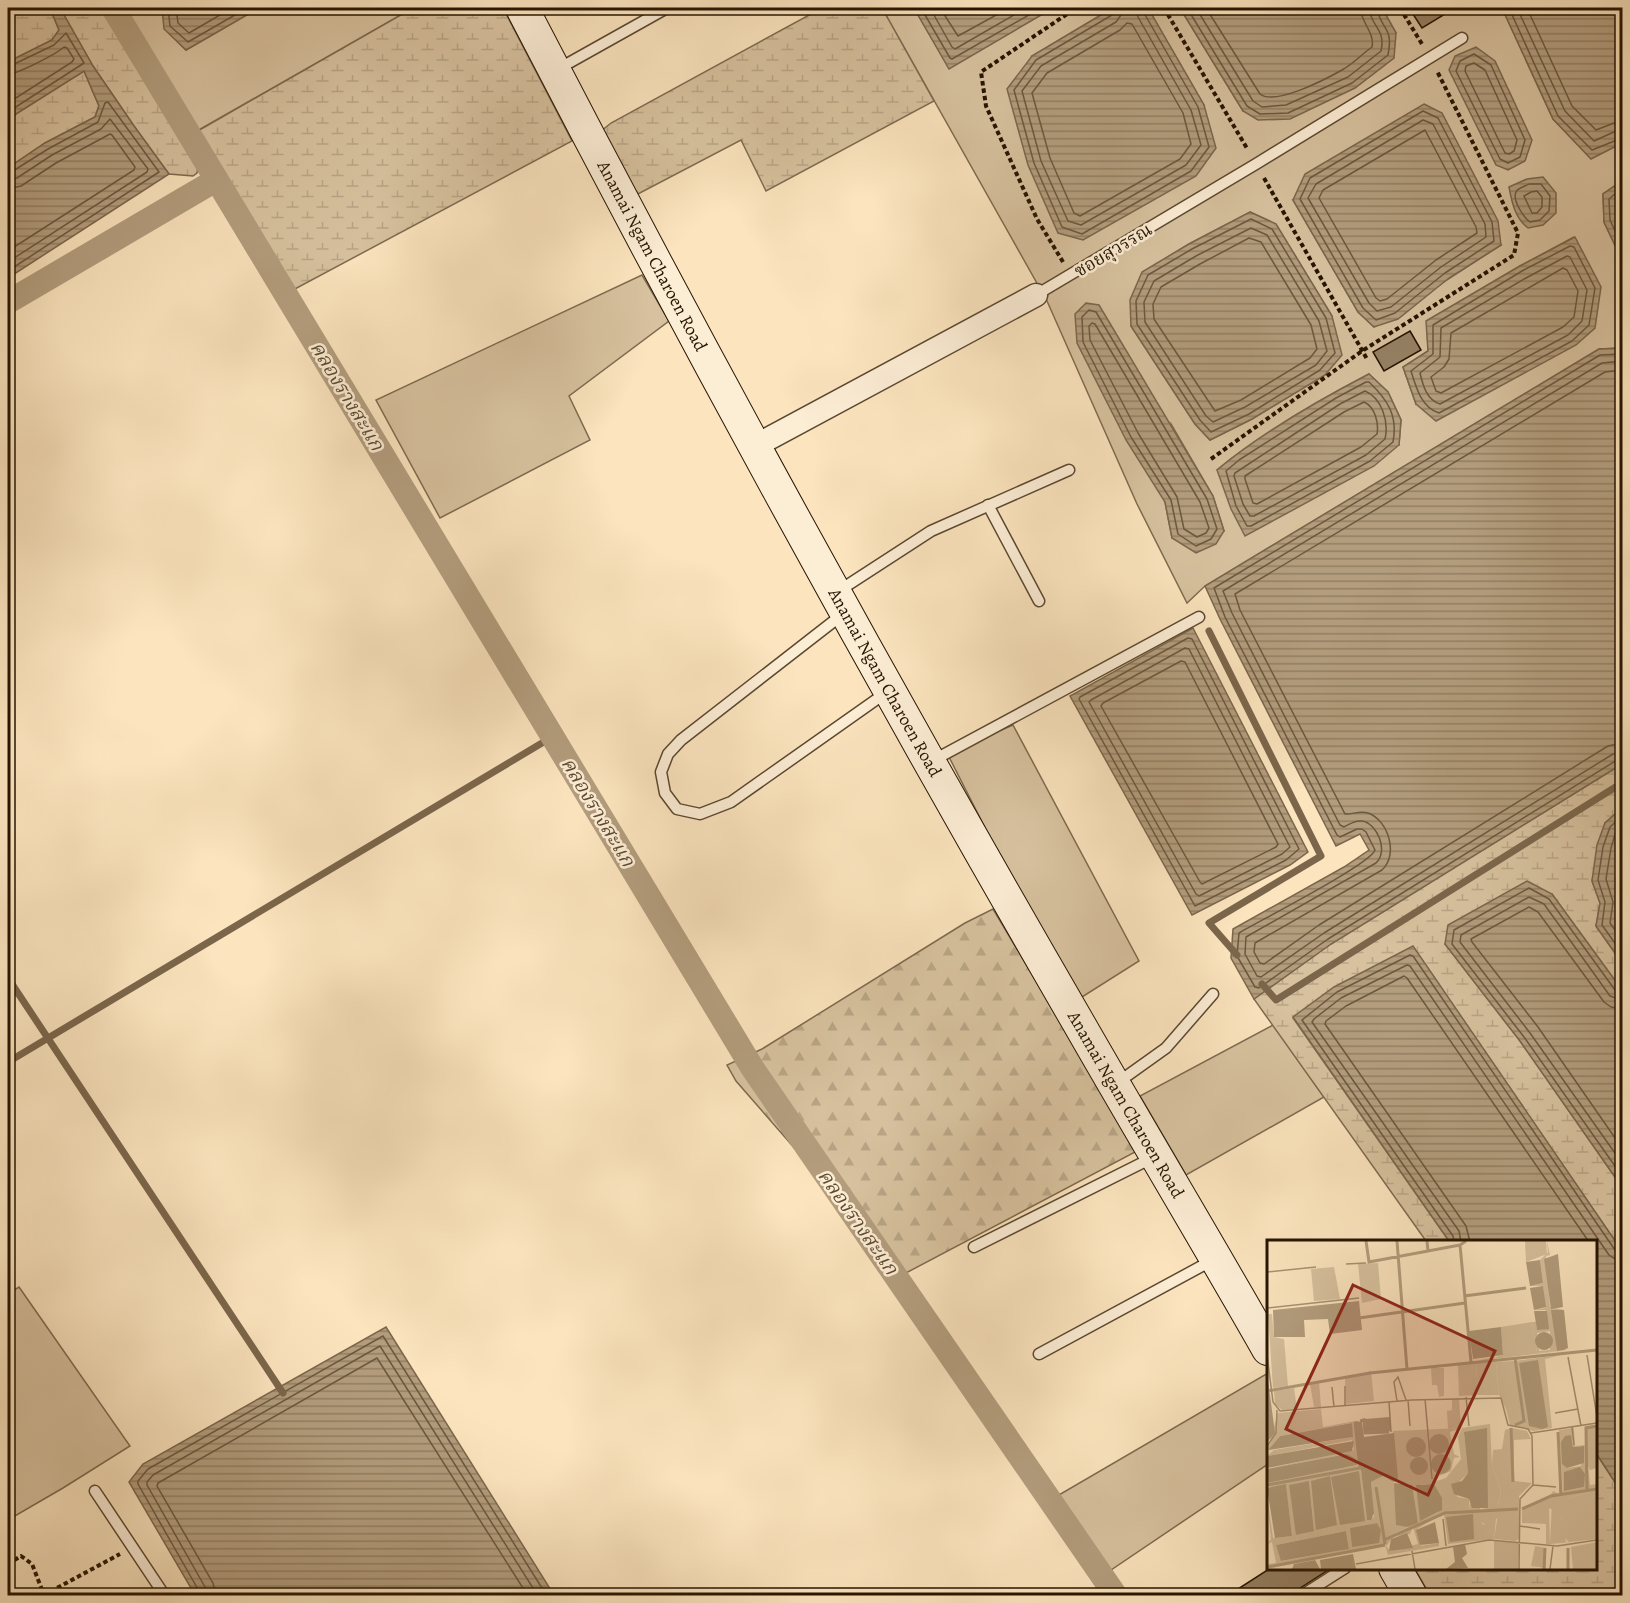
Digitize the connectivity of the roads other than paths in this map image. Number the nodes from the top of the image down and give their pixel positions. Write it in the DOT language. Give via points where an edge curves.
graph roads {
  1 [pos="522,8"];
  2 [pos="667,8"];
  3 [pos="1462,38"];
  4 [pos="555,71"];
  5 [pos="1036,295"];
  6 [pos="754,446"];
  7 [pos="1070,470"];
  8 [pos="988,505"];
  9 [pos="1039,601"];
  10 [pos="840,602"];
  11 [pos="1199,617"];
  12 [pos="890,690"];
  13 [pos="930,762"];
  14 [pos="1213,994"];
  15 [pos="1114,1084"];
  16 [pos="1157,1156"];
  17 [pos="974,1247"];
  18 [pos="1216,1258"];
  19 [pos="1267,1346"];
  20 [pos="1039,1354"];
  21 [pos="95,1491"];
  22 [pos="1343,1570"];
  23 [pos="1396,1570"];
  24 [pos="165,1596"];
  25 [pos="1301,1596"];
  26 [pos="1411,1596"];
  1 -- 4 [label="street, Anamai Ngam Charoen Road"];
  2 -- 4 [label="lane"];
  3 -- 5 [label="lane, ซอยสุวรรณ"];
  4 -- 6 [label="street, Anamai Ngam Charoen Road"];
  5 -- 6 [label="street, ซอยสุวรรณ"];
  6 -- 10 [label="street, Anamai Ngam Charoen Road"];
  7 -- 8 [label="lane"];
  8 -- 9 [label="lane"];
  8 -- 10 [label="lane" via="931,531"];
  10 -- 12 [label="street, Anamai Ngam Charoen Road"];
  10 -- 12 [label="lane" via="668,754 661,772 665,793 677,809 700,814 731,802"];
  11 -- 13 [label="lane"];
  12 -- 13 [label="street, Anamai Ngam Charoen Road"];
  13 -- 15 [label="street, Anamai Ngam Charoen Road"];
  14 -- 15 [label="lane" via="1166,1048"];
  15 -- 16 [label="street, Anamai Ngam Charoen Road"];
  16 -- 17 [label="lane"];
  16 -- 18 [label="street, Anamai Ngam Charoen Road"];
  18 -- 19 [label="street, Anamai Ngam Charoen Road"];
  18 -- 20 [label="lane"];
  21 -- 24 [label="lane"];
  22 -- 25 [label="lane"];
  23 -- 26 [label="street"];
}
